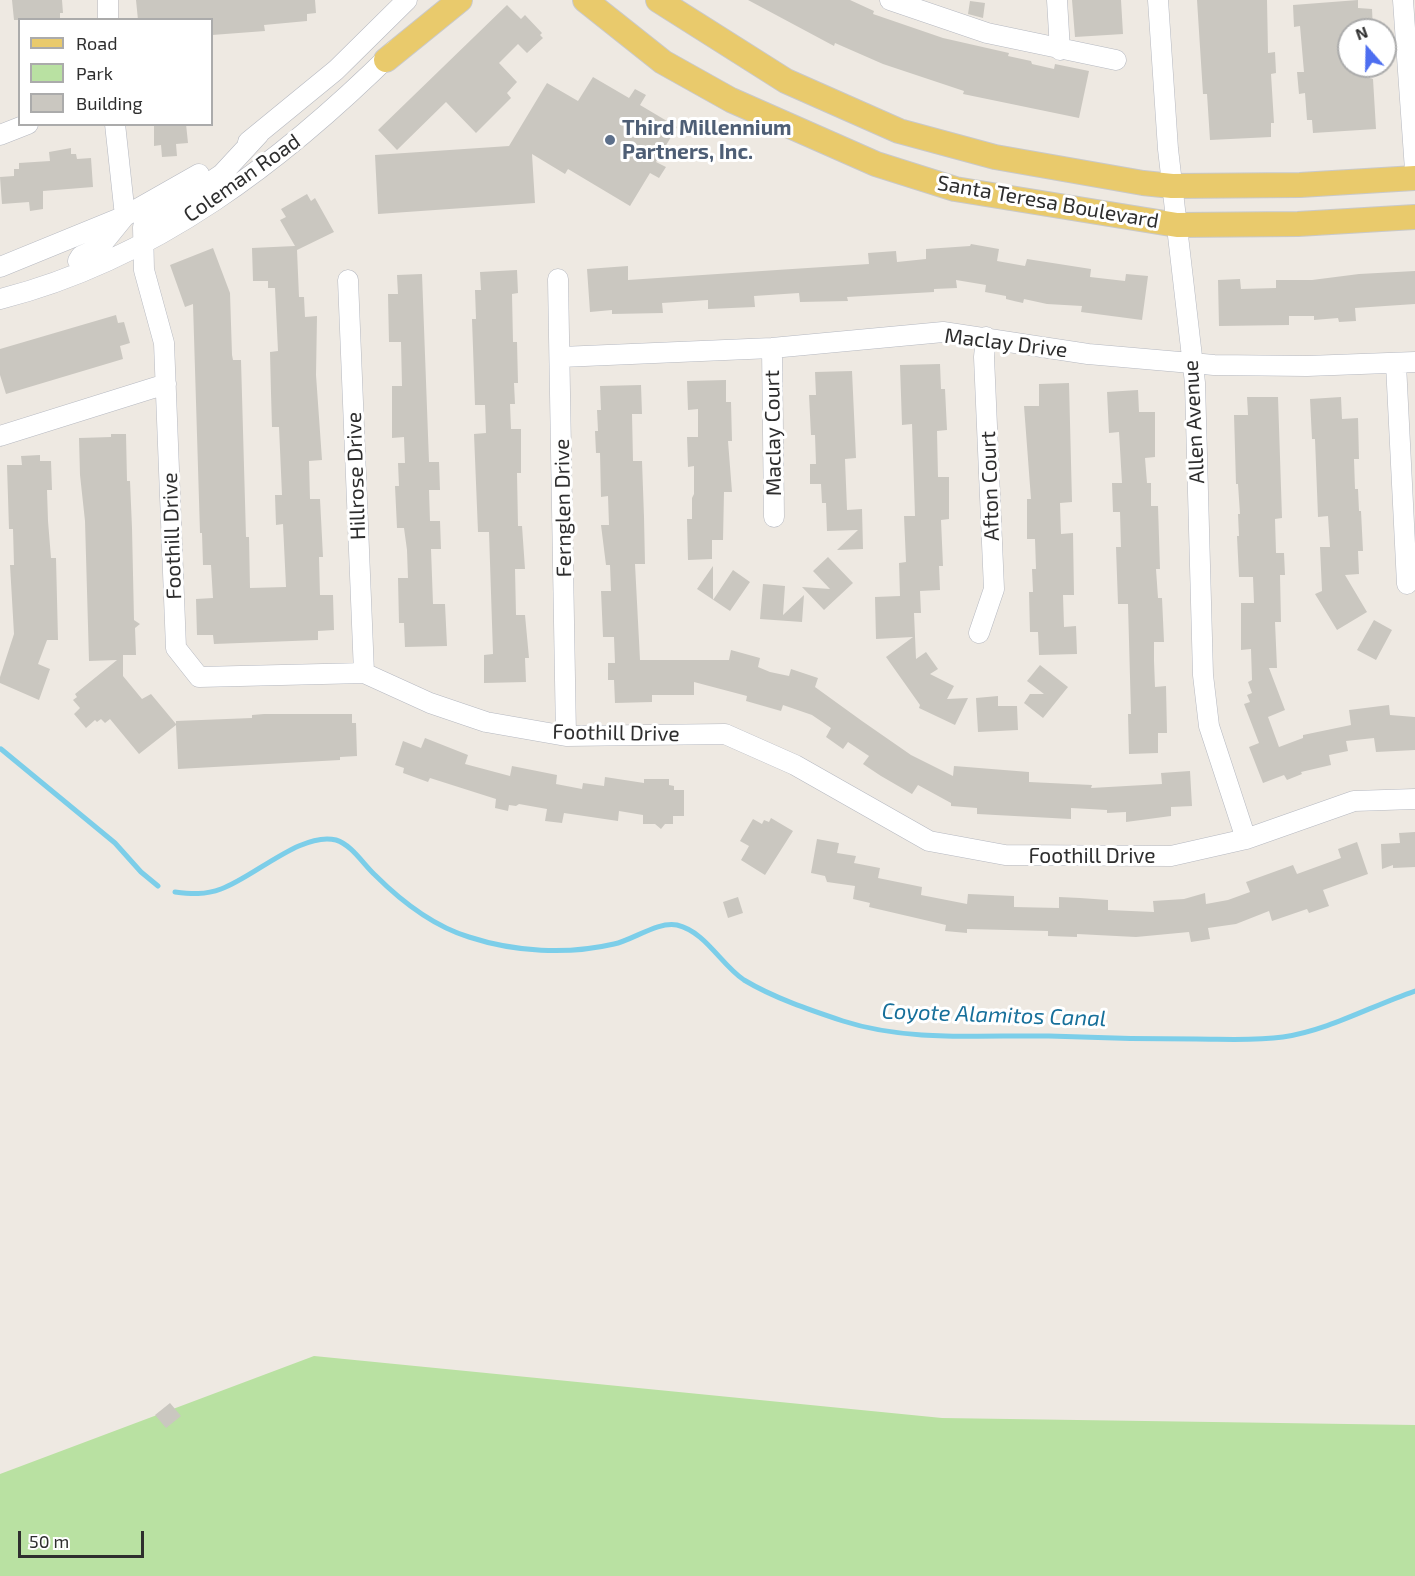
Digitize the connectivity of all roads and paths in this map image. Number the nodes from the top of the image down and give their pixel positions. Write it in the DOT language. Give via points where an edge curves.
graph roads {
  1 [pos="108,0"];
  2 [pos="407,0"];
  3 [pos="447,0"];
  4 [pos="460,0"];
  5 [pos="658,0"];
  6 [pos="890,0"];
  7 [pos="1057,0"];
  8 [pos="1158,0"];
  9 [pos="1403,0"];
  10 [pos="585,1"];
  11 [pos="921,6"];
  12 [pos="108,18"];
  13 [pos="1411,40"];
  14 [pos="1060,50"];
  15 [pos="386,60"];
  16 [pos="1116,60"];
  17 [pos="23,126"];
  18 [pos="115,126"];
  19 [pos="260,134"];
  20 [pos="0,135"];
  21 [pos="1415,170"];
  22 [pos="1415,178"];
  23 [pos="1172,186"];
  24 [pos="125,216"];
  25 [pos="1415,217"];
  26 [pos="1177,225"];
  27 [pos="142,244"];
  28 [pos="0,267"];
  29 [pos="66,277"];
  30 [pos="558,279"];
  31 [pos="348,280"];
  32 [pos="0,299"];
  33 [pos="986,337"];
  34 [pos="772,348"];
  35 [pos="561,357"];
  36 [pos="1192,363"];
  37 [pos="1405,363"];
  38 [pos="166,384"];
  39 [pos="0,436"];
  40 [pos="774,517"];
  41 [pos="1407,584"];
  42 [pos="979,633"];
  43 [pos="364,673"];
  44 [pos="566,736"];
  45 [pos="1415,799"];
  46 [pos="1246,839"];
  1 -- 12 [label="street"];
  2 -- 19 [label="street, Coleman Road" via="336,70"];
  3 -- 15 [label="street, Coleman Road"];
  4 -- 15 [label="main road"];
  5 -- 23 [label="main road, Santa Teresa Boulevard" via="786,81 899,130 995,157"];
  6 -- 11 [label="street"];
  7 -- 14 [label="street"];
  8 -- 23 [label="street, Allen Avenue"];
  9 -- 13 [label="street"];
  10 -- 26 [label="main road, Santa Teresa Boulevard" via="663,62 731,100 876,164 955,189"];
  11 -- 14 [label="street" via="987,33"];
  13 -- 21 [label="street"];
  14 -- 16 [label="street"];
  15 -- 27 [label="street, Coleman Road" via="277,157 210,205"];
  17 -- 20 [label="street"];
  18 -- 24 [label="street"];
  19 -- 24 [label="street, Coleman Road"];
  19 -- 27 [label="street" via="222,174 143,227"];
  22 -- 23 [label="main road, Santa Teresa Boulevard" via="1300,185"];
  23 -- 26 [label="street, Allen Avenue"];
  24 -- 28 [label="street, Coleman Road"];
  24 -- 29 [label="street" via="110,238 81,256"];
  25 -- 26 [label="main road, Santa Teresa Boulevard" via="1298,224"];
  26 -- 36 [label="street, Allen Avenue"];
  27 -- 29 [label="street, Coleman Road"];
  27 -- 38 [label="street, Foothill Drive" via="144,270 164,343"];
  29 -- 32 [label="street, Coleman Road"];
  30 -- 35 [label="street, Fernglen Drive"];
  31 -- 43 [label="street, Hillrose Drive"];
  33 -- 34 [label="street, Maclay Drive" via="943,332"];
  33 -- 36 [label="street, Maclay Drive" via="1088,354"];
  33 -- 42 [label="street, Afton Court" via="994,589"];
  34 -- 35 [label="street, Maclay Drive"];
  34 -- 40 [label="street, Maclay Court"];
  35 -- 44 [label="street, Fernglen Drive"];
  36 -- 37 [label="street, Maclay Drive"];
  36 -- 46 [label="street, Allen Avenue" via="1203,675 1209,726"];
  37 -- 41 [label="street"];
  38 -- 39 [label="street"];
  38 -- 43 [label="street, Foothill Drive" via="176,648 200,677"];
  43 -- 44 [label="street, Foothill Drive" via="430,703 486,722"];
  44 -- 46 [label="street, Foothill Drive" via="725,734 795,765 929,841 1005,855 1171,856"];
  45 -- 46 [label="street, Foothill Drive" via="1354,801"];
}
